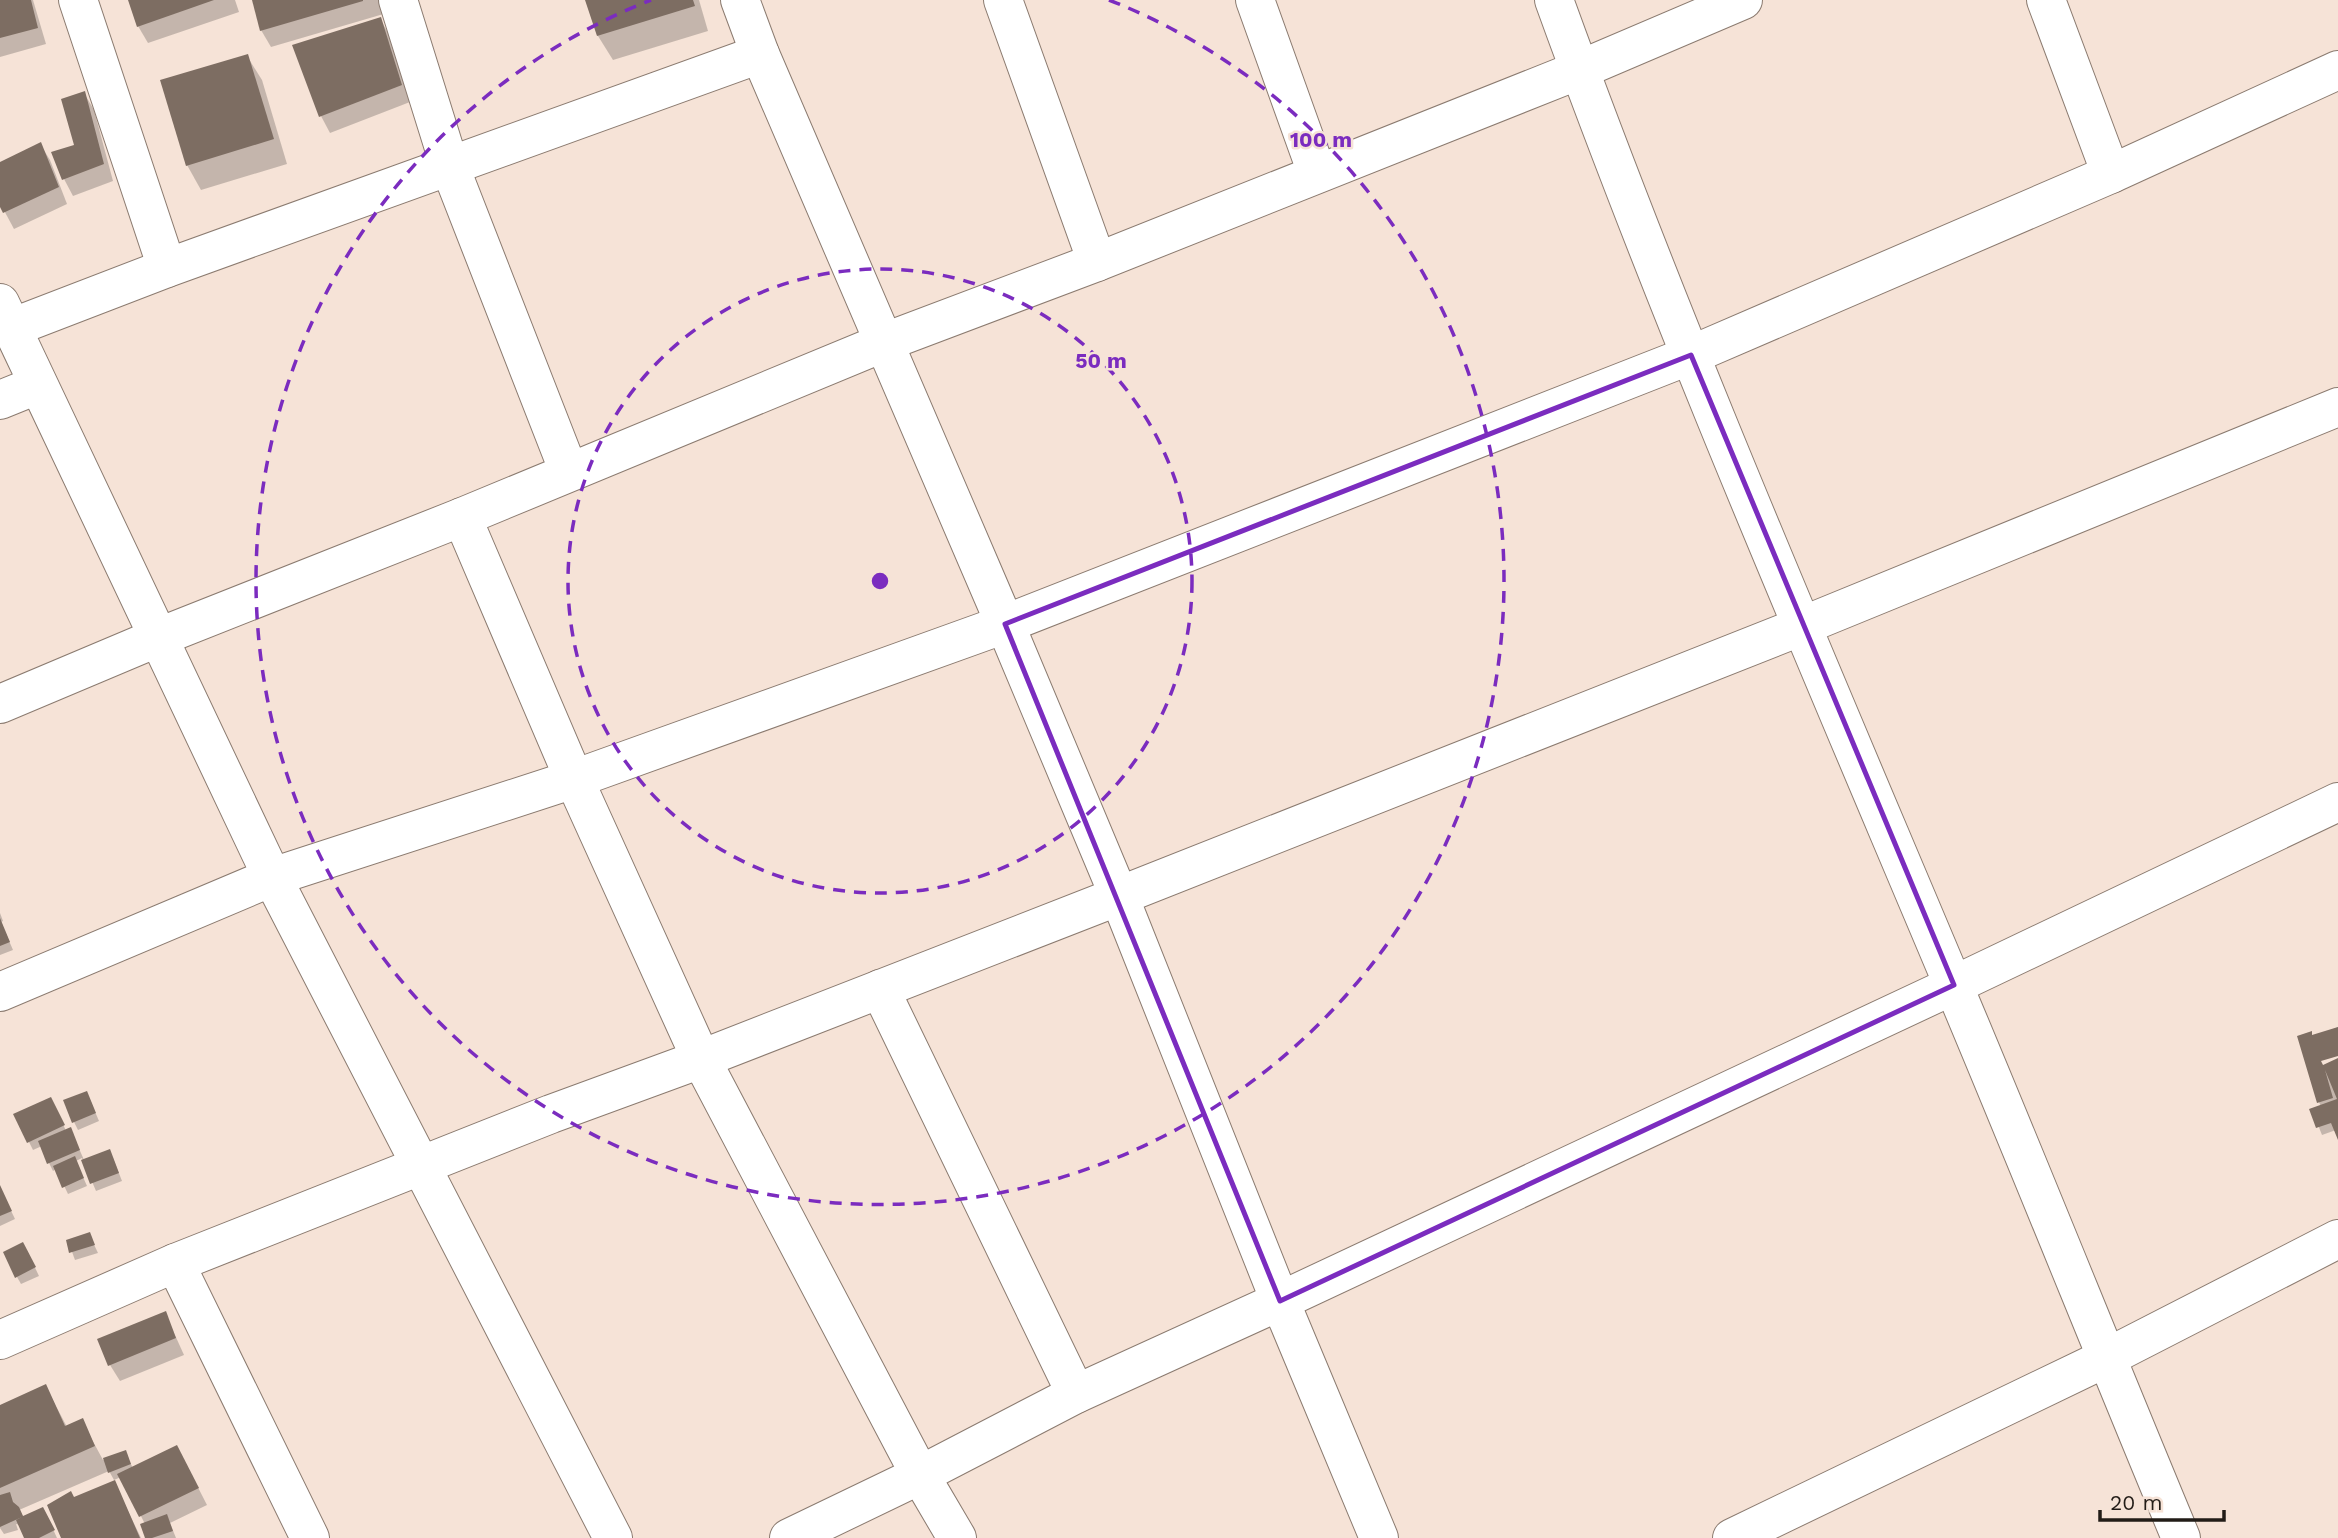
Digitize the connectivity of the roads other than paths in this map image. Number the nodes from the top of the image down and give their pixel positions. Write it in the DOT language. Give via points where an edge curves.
graph roads {
  1 [pos="78,0"];
  2 [pos="398,0"];
  3 [pos="740,0"];
  4 [pos="1003,0"];
  5 [pos="1255,0"];
  6 [pos="1553,0"];
  7 [pos="1743,0"];
  8 [pos="2046,0"];
  9 [pos="760,54"];
  10 [pos="1579,70"];
  11 [pos="2338,70"];
  12 [pos="450,167"];
  13 [pos="1317,173"];
  14 [pos="2111,174"];
  15 [pos="1097,262"];
  16 [pos="167,268"];
  17 [pos="6,315"];
  18 [pos="885,342"];
  19 [pos="1692,355"];
  20 [pos="37,385"];
  21 [pos="0,400"];
  22 [pos="2338,407"];
  23 [pos="569,472"];
  24 [pos="462,517"];
  25 [pos="1006,624"];
  26 [pos="1802,626"];
  27 [pos="159,637"];
  28 [pos="0,704"];
  29 [pos="574,779"];
  30 [pos="2338,802"];
  31 [pos="272,877"];
  32 [pos="1119,897"];
  33 [pos="1954,985"];
  34 [pos="880,989"];
  35 [pos="0,992"];
  36 [pos="701,1059"];
  37 [pos="420,1167"];
  38 [pos="2338,1239"];
  39 [pos="174,1264"];
  40 [pos="1280,1301"];
  41 [pos="0,1340"];
  42 [pos="2106,1359"];
  43 [pos="1076,1394"];
  44 [pos="920,1475"];
  45 [pos="310,1538"];
  46 [pos="613,1538"];
  47 [pos="789,1538"];
  48 [pos="957,1538"];
  49 [pos="1379,1538"];
  50 [pos="1732,1538"];
  51 [pos="2181,1538"];
  1 -- 16 [label="street"];
  2 -- 12 [label="street"];
  3 -- 9 [label="street"];
  4 -- 15 [label="street"];
  5 -- 13 [label="street"];
  6 -- 10 [label="street"];
  7 -- 10 [label="street"];
  8 -- 14 [label="street"];
  9 -- 12 [label="street"];
  9 -- 18 [label="street"];
  10 -- 13 [label="street"];
  10 -- 19 [label="street"];
  11 -- 14 [label="street"];
  12 -- 16 [label="street"];
  12 -- 23 [label="street"];
  13 -- 15 [label="street"];
  14 -- 19 [label="street"];
  15 -- 18 [label="street"];
  16 -- 17 [label="street"];
  17 -- 20 [label="street"];
  18 -- 23 [label="street"];
  18 -- 25 [label="street"];
  19 -- 25 [label="street"];
  19 -- 26 [label="street"];
  20 -- 21 [label="street"];
  20 -- 27 [label="street"];
  22 -- 26 [label="street"];
  23 -- 24 [label="street"];
  24 -- 27 [label="street"];
  24 -- 29 [label="street"];
  25 -- 29 [label="street"];
  25 -- 32 [label="street"];
  26 -- 32 [label="street"];
  26 -- 33 [label="street"];
  27 -- 28 [label="street"];
  27 -- 31 [label="street"];
  29 -- 31 [label="street"];
  29 -- 36 [label="street"];
  30 -- 33 [label="street"];
  31 -- 35 [label="street"];
  31 -- 37 [label="street"];
  32 -- 34 [label="street"];
  32 -- 40 [label="street"];
  33 -- 40 [label="street"];
  33 -- 42 [label="street"];
  34 -- 36 [label="street"];
  34 -- 43 [label="street"];
  36 -- 37 [label="street"];
  36 -- 44 [label="street"];
  37 -- 39 [label="street"];
  37 -- 46 [label="street"];
  38 -- 42 [label="street"];
  39 -- 41 [label="street"];
  39 -- 45 [label="street"];
  40 -- 43 [label="street"];
  40 -- 49 [label="street"];
  42 -- 50 [label="street"];
  42 -- 51 [label="street"];
  43 -- 44 [label="street"];
  44 -- 47 [label="street"];
  44 -- 48 [label="street"];
}
